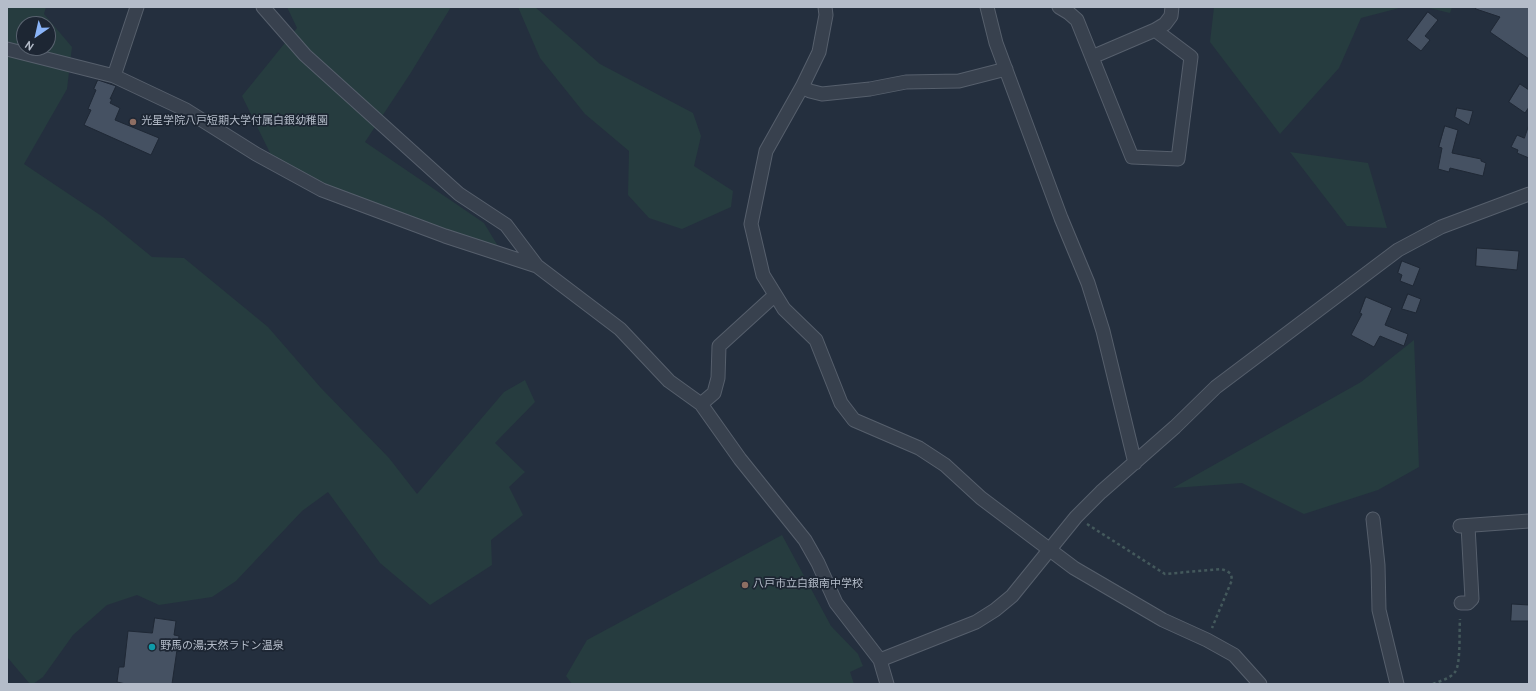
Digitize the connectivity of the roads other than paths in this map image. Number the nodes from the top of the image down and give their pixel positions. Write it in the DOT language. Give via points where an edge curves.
graph roads {
  1 [pos="137,7"];
  2 [pos="263,7"];
  3 [pos="825,7"];
  4 [pos="987,7"];
  5 [pos="1059,7"];
  6 [pos="1172,7"];
  7 [pos="1155,30"];
  8 [pos="7,49"];
  9 [pos="1092,58"];
  10 [pos="1006,70"];
  11 [pos="114,76"];
  12 [pos="802,87"];
  13 [pos="1529,194"];
  14 [pos="537,266"];
  15 [pos="775,295"];
  16 [pos="701,404"];
  17 [pos="1134,463"];
  18 [pos="1373,518"];
  19 [pos="1529,520"];
  20 [pos="1051,549"];
  21 [pos="1460,603"];
  22 [pos="880,660"];
  23 [pos="1253,682"];
  24 [pos="887,684"];
  25 [pos="1397,684"];
  1 -- 11 [label="street"];
  2 -- 14 [label="street" via="305,55 459,194 506,225"];
  3 -- 12 [label="street" via="826,15 819,52"];
  4 -- 10 [label="street"];
  5 -- 9 [label="street" via="1077,20"];
  6 -- 7 [label="street" via="1171,16 1166,24"];
  7 -- 9 [label="street"];
  7 -- 9 [label="street" via="1191,57 1178,160 1132,157"];
  8 -- 11 [label="street"];
  10 -- 12 [label="street" via="959,81 906,82 870,90 822,94"];
  10 -- 17 [label="street" via="1088,283 1103,331"];
  11 -- 14 [label="street" via="186,110 256,154 322,190 445,236"];
  12 -- 15 [label="street" via="766,151 751,224 763,275"];
  13 -- 17 [label="street" via="1441,227 1398,250 1216,387"];
  14 -- 16 [label="street" via="620,329 669,381"];
  15 -- 16 [label="street" via="719,346 718,378 714,393"];
  15 -- 20 [label="street" via="784,309 816,340 841,403 854,420 919,448 945,465 981,498"];
  16 -- 22 [label="street" via="740,459 805,540 836,603"];
  17 -- 20 [label="street" via="1076,517"];
  18 -- 25 [label="street" via="1379,610"];
  19 -- 21 [label="street" via="1464,526 1472,599"];
  20 -- 22 [label="street" via="1012,596 995,610 976,622"];
  20 -- 23 [label="street" via="1074,568 1106,588 1234,655"];
  22 -- 24 [label="street"];
}
